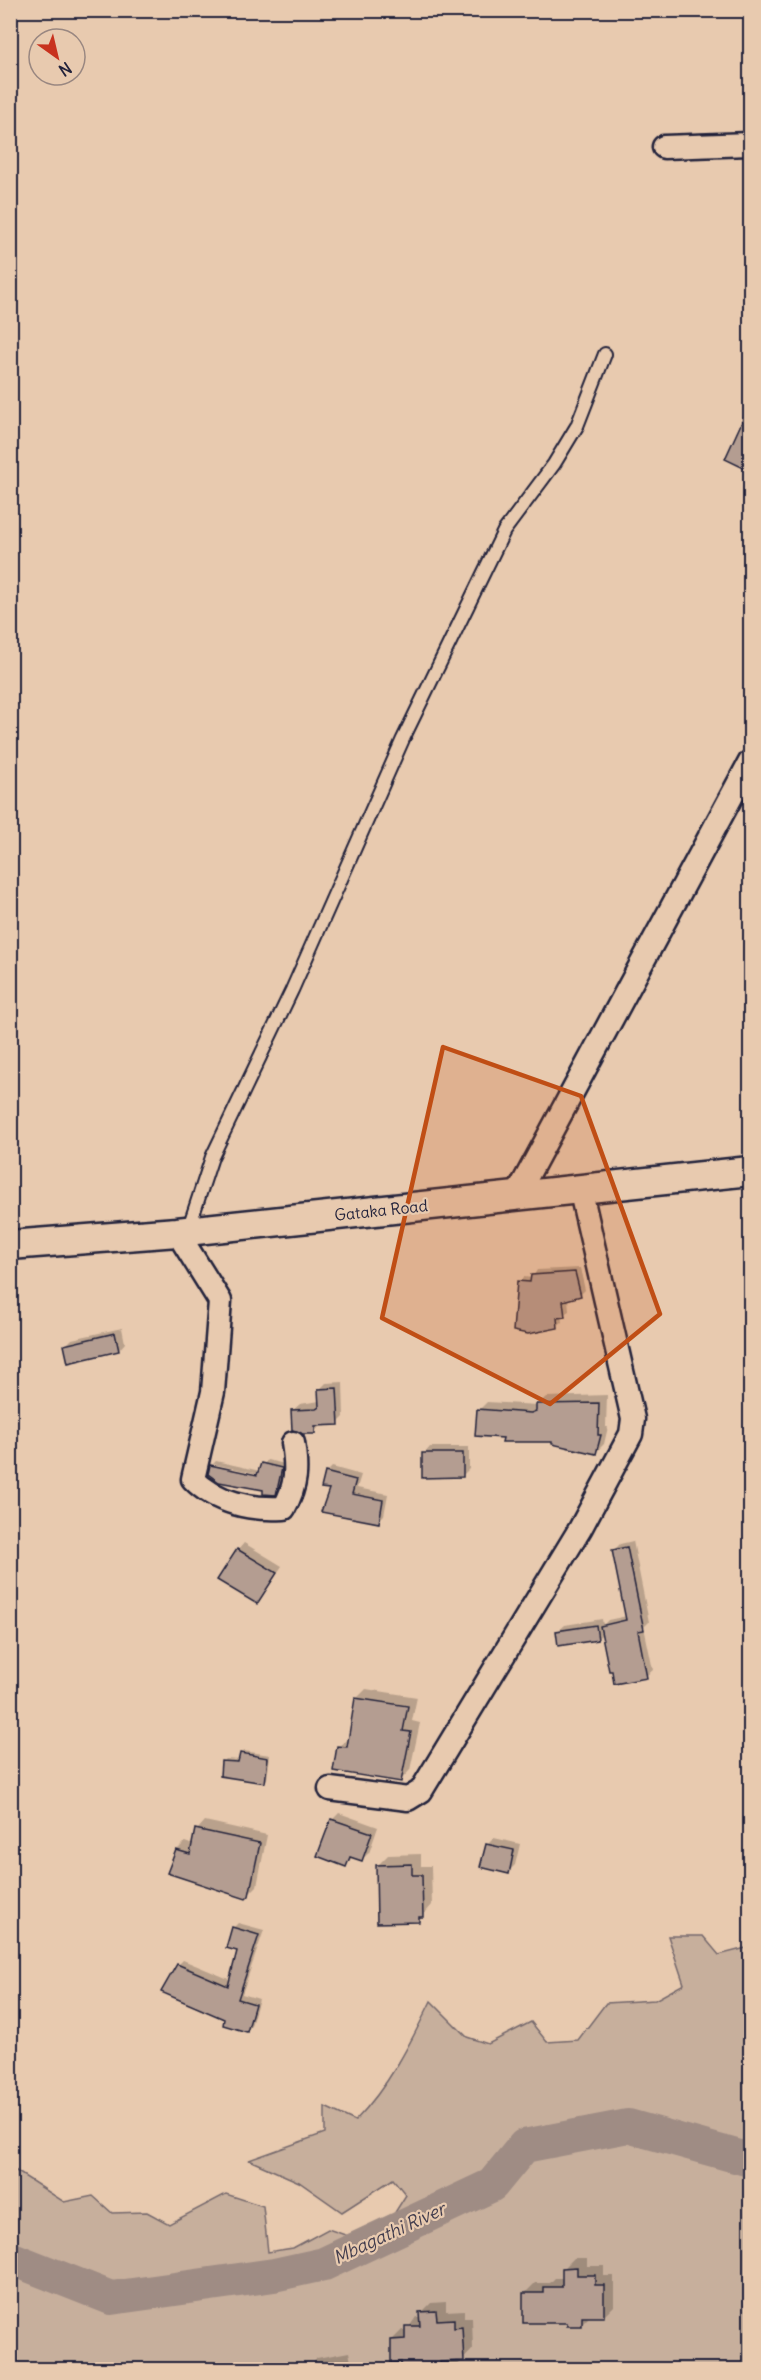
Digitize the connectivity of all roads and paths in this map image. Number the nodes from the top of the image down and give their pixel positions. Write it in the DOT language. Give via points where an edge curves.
graph roads {
  1 [pos="750,144"];
  2 [pos="664,147"];
  3 [pos="605,354"];
  4 [pos="750,762"];
  5 [pos="750,1171"];
  6 [pos="580,1188"];
  7 [pos="517,1195"];
  8 [pos="182,1232"];
  9 [pos="10,1245"];
  10 [pos="293,1443"];
  11 [pos="330,1789"];
  1 -- 2 [label="street"];
  3 -- 8 [label="lane" via="577,426 504,531 403,739 292,990 212,1157"];
  4 -- 7 [label="street"];
  5 -- 6 [label="street, Gataka Road"];
  6 -- 7 [label="street, Gataka Road"];
  6 -- 11 [label="street" via="633,1419 631,1434 580,1529 421,1791 408,1799"];
  7 -- 8 [label="street, Gataka Road"];
  8 -- 9 [label="street, Gataka Road"];
  8 -- 10 [label="street" via="220,1301 213,1392 193,1479 215,1497 263,1510 284,1508 294,1491 298,1469"];
}
